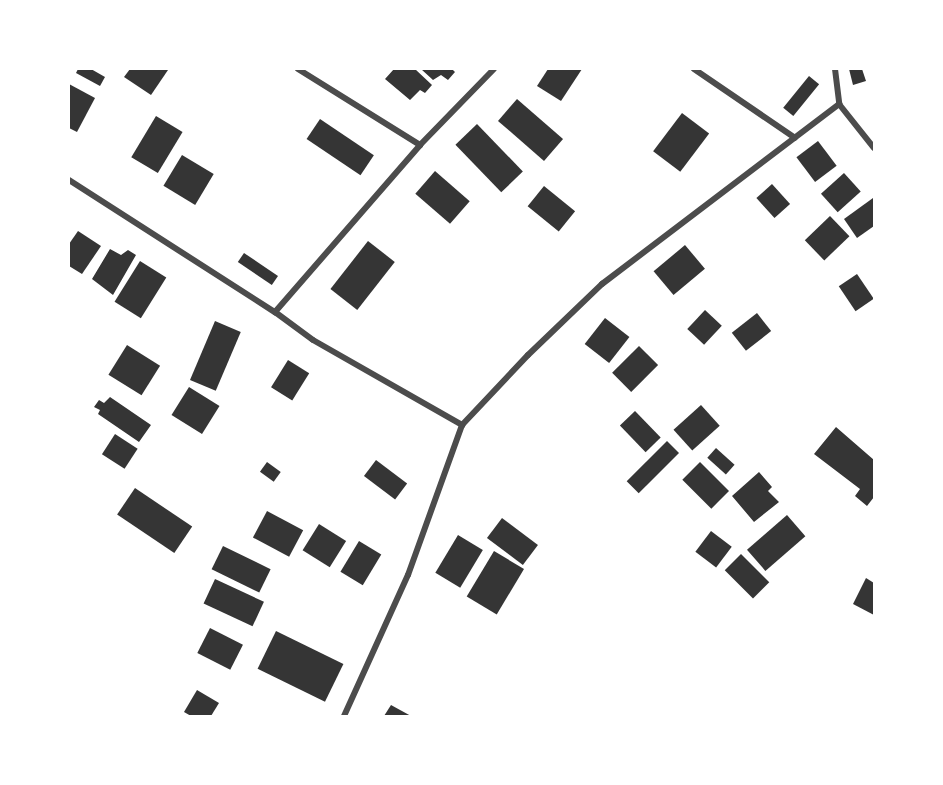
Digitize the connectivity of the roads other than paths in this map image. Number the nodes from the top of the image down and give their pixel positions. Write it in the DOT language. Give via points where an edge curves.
graph roads {
  1 [pos="298,69"];
  2 [pos="494,69"];
  3 [pos="694,69"];
  4 [pos="835,69"];
  5 [pos="839,104"];
  6 [pos="795,138"];
  7 [pos="420,145"];
  8 [pos="874,148"];
  9 [pos="69,180"];
  10 [pos="275,312"];
  11 [pos="462,425"];
  12 [pos="344,716"];
  1 -- 7 [label="street"];
  2 -- 7 [label="street"];
  3 -- 6 [label="street"];
  4 -- 5 [label="street"];
  5 -- 6 [label="street"];
  5 -- 8 [label="street"];
  6 -- 11 [label="street" via="602,284"];
  7 -- 10 [label="street"];
  9 -- 10 [label="street"];
  10 -- 11 [label="street" via="313,340"];
  11 -- 12 [label="street" via="408,575"];
}
